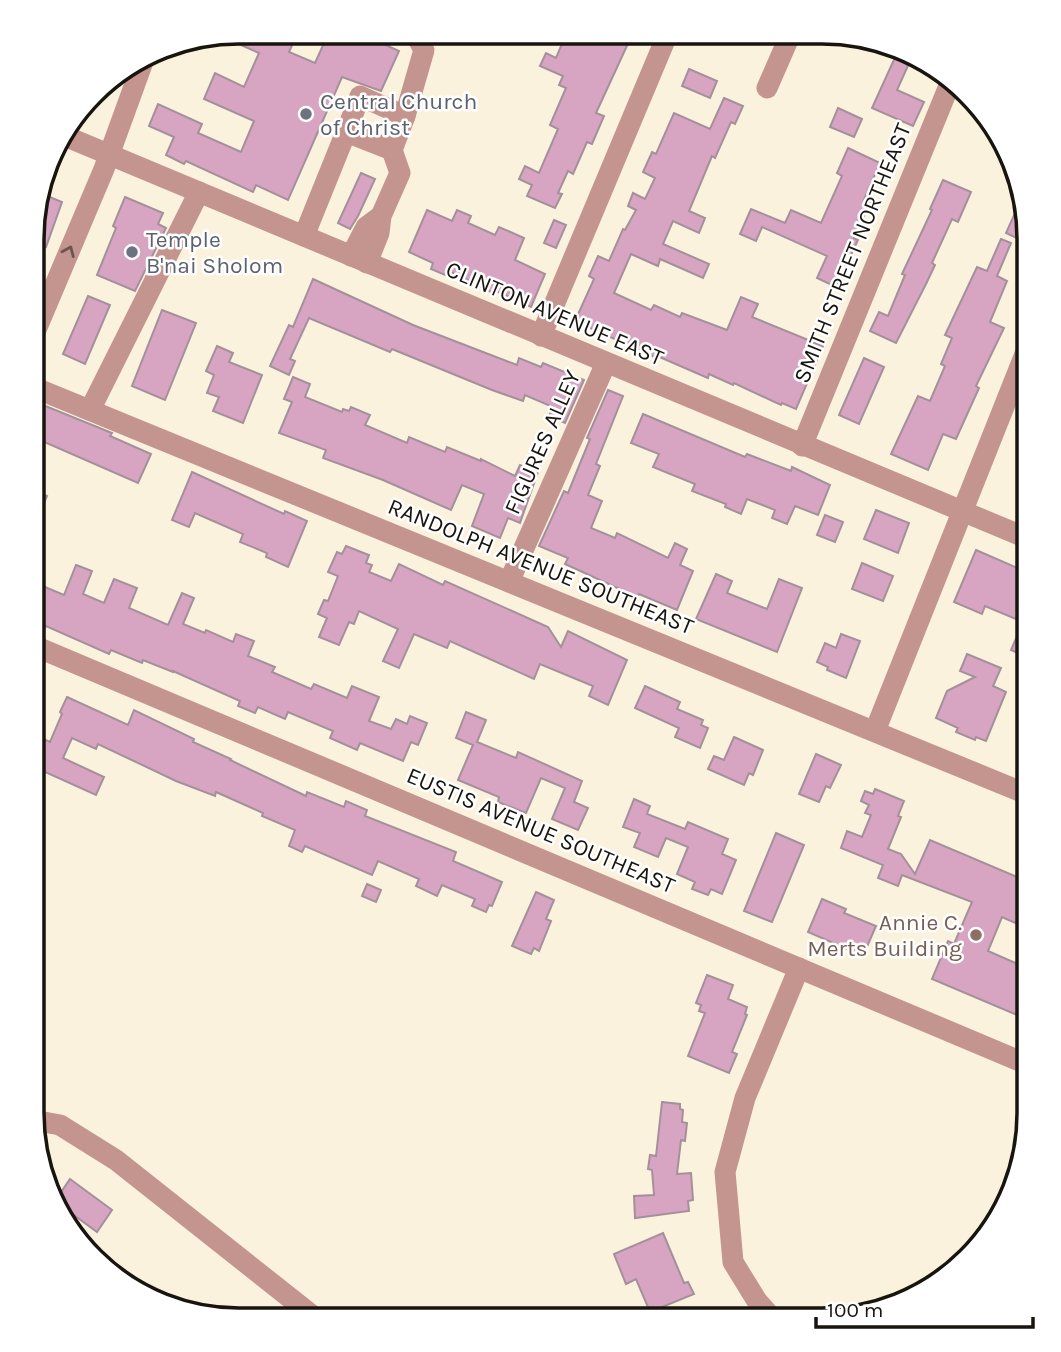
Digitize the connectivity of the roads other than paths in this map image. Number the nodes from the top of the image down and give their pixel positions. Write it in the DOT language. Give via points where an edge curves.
graph roads {
  1 [pos="421,44"];
  2 [pos="663,44"];
  3 [pos="786,44"];
  4 [pos="140,71"];
  5 [pos="767,88"];
  6 [pos="947,90"];
  7 [pos="405,116"];
  8 [pos="346,132"];
  9 [pos="72,139"];
  10 [pos="392,150"];
  11 [pos="110,154"];
  12 [pos="199,192"];
  13 [pos="304,236"];
  14 [pos="359,260"];
  15 [pos="44,311"];
  16 [pos="541,336"];
  17 [pos="606,363"];
  18 [pos="1017,376"];
  19 [pos="44,391"];
  20 [pos="90,410"];
  21 [pos="802,446"];
  22 [pos="961,512"];
  23 [pos="1017,534"];
  24 [pos="509,582"];
  25 [pos="44,650"];
  26 [pos="875,731"];
  27 [pos="1017,789"];
  28 [pos="799,968"];
  29 [pos="1017,1060"];
  30 [pos="44,1122"];
  31 [pos="303,1308"];
  32 [pos="763,1308"];
  1 -- 7 [label="street" via="424,50"];
  2 -- 16 [label="street"];
  3 -- 5 [label="street"];
  4 -- 11 [label="street"];
  6 -- 21 [label="street, SMITH STREET NORTHEAST"];
  7 -- 8 [label="street" via="360,96"];
  7 -- 10 [label="street"];
  8 -- 10 [label="street"];
  8 -- 13 [label="street"];
  9 -- 11 [label="street, CLINTON AVENUE EAST"];
  10 -- 14 [label="street" via="400,173 381,216 366,227"];
  11 -- 12 [label="street, CLINTON AVENUE EAST"];
  15 -- 11 [label="street, one-way"];
  12 -- 13 [label="street, CLINTON AVENUE EAST"];
  12 -- 20 [label="street"];
  13 -- 14 [label="street, CLINTON AVENUE EAST"];
  14 -- 16 [label="street, CLINTON AVENUE EAST"];
  16 -- 17 [label="street, CLINTON AVENUE EAST"];
  17 -- 21 [label="street, CLINTON AVENUE EAST"];
  17 -- 24 [label="street, FIGURES ALLEY"];
  18 -- 22 [label="street"];
  19 -- 20 [label="street, RANDOLPH AVENUE SOUTHEAST"];
  20 -- 24 [label="street, RANDOLPH AVENUE SOUTHEAST"];
  21 -- 22 [label="street, CLINTON AVENUE EAST"];
  22 -- 23 [label="street, CLINTON AVENUE EAST"];
  22 -- 26 [label="street"];
  24 -- 26 [label="street, RANDOLPH AVENUE SOUTHEAST"];
  25 -- 28 [label="street, EUSTIS AVENUE SOUTHEAST"];
  26 -- 27 [label="street, RANDOLPH AVENUE SOUTHEAST"];
  28 -- 29 [label="street, EUSTIS AVENUE SOUTHEAST"];
  28 -- 32 [label="street" via="744,1098 725,1172 733,1262"];
  30 -- 31 [label="street" via="60,1125 116,1160"];
}
